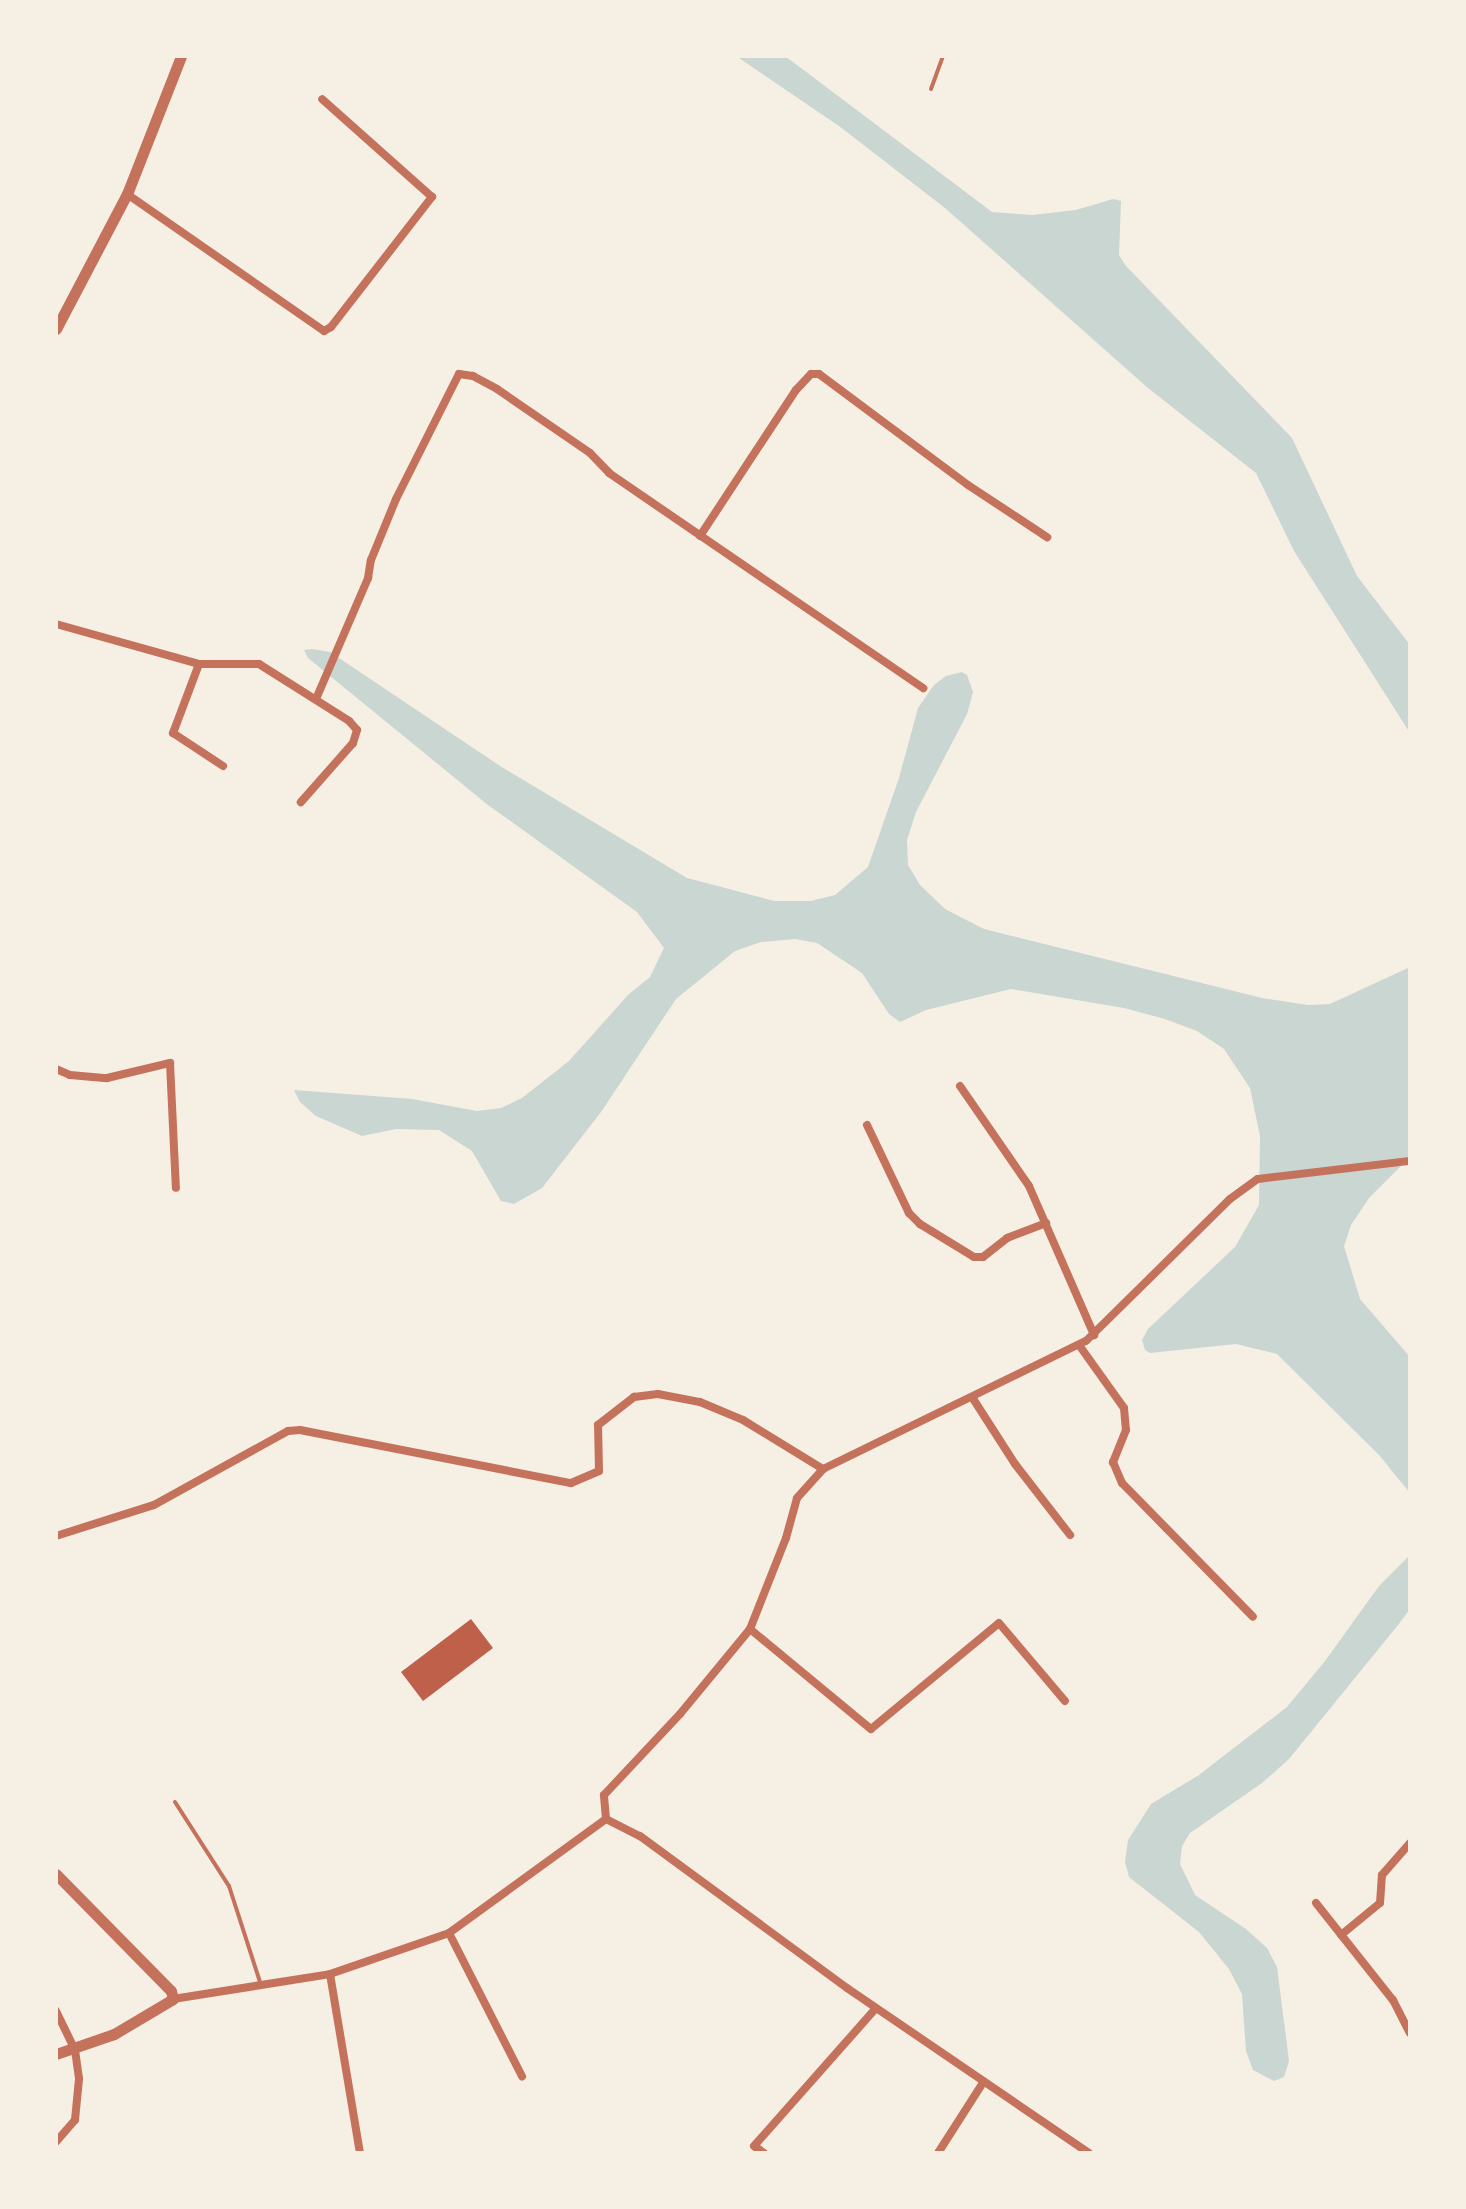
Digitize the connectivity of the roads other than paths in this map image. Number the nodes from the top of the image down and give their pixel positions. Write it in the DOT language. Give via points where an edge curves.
graph roads {
  1 [pos="181,56"];
  2 [pos="943,56"];
  3 [pos="931,89"];
  4 [pos="322,99"];
  5 [pos="127,194"];
  6 [pos="56,329"];
  7 [pos="700,536"];
  8 [pos="1047,537"];
  9 [pos="56,624"];
  10 [pos="199,664"];
  11 [pos="923,688"];
  12 [pos="316,699"];
  13 [pos="223,766"];
  14 [pos="301,802"];
  15 [pos="56,1069"];
  16 [pos="960,1086"];
  17 [pos="867,1125"];
  18 [pos="1408,1162"];
  19 [pos="176,1188"];
  20 [pos="1046,1223"];
  21 [pos="1094,1335"];
  22 [pos="1079,1345"];
  23 [pos="972,1397"];
  24 [pos="823,1469"];
  25 [pos="1070,1535"];
  26 [pos="56,1536"];
  27 [pos="1253,1617"];
  28 [pos="750,1629"];
  29 [pos="1065,1701"];
  30 [pos="175,1802"];
  31 [pos="606,1819"];
  32 [pos="1410,1843"];
  33 [pos="56,1874"];
  34 [pos="1316,1903"];
  35 [pos="449,1933"];
  36 [pos="1341,1935"];
  37 [pos="330,1974"];
  38 [pos="261,1987"];
  39 [pos="173,1999"];
  40 [pos="876,2008"];
  41 [pos="56,2011"];
  42 [pos="1410,2033"];
  43 [pos="75,2050"];
  44 [pos="56,2054"];
  45 [pos="522,2076"];
  46 [pos="984,2081"];
  47 [pos="56,2142"];
  48 [pos="360,2153"];
  49 [pos="764,2153"];
  50 [pos="938,2153"];
  51 [pos="1089,2153"];
  1 -- 5 [label="street"];
  2 -- 3 [label="lane"];
  4 -- 5 [label="street" via="432,197 324,331"];
  5 -- 6 [label="street"];
  7 -- 8 [label="street" via="796,390 811,374 819,374"];
  7 -- 11 [label="street"];
  7 -- 12 [label="street" via="497,389 459,374 396,499"];
  9 -- 10 [label="street"];
  10 -- 12 [label="street" via="259,664"];
  10 -- 13 [label="street" via="173,733"];
  12 -- 14 [label="street" via="357,730 353,743"];
  15 -- 19 [label="street" via="107,1078 170,1063"];
  16 -- 20 [label="street" via="1029,1186"];
  17 -- 20 [label="street" via="913,1219 974,1257"];
  18 -- 21 [label="street" via="1258,1179 1230,1199"];
  20 -- 21 [label="street"];
  21 -- 22 [label="street"];
  22 -- 23 [label="street"];
  22 -- 27 [label="street" via="1124,1408 1126,1430 1113,1462 1122,1483"];
  23 -- 24 [label="street"];
  23 -- 25 [label="street"];
  24 -- 26 [label="street" via="743,1420 700,1402 658,1394 634,1397 598,1425 599,1471 571,1483 288,1431 154,1505"];
  24 -- 28 [label="street" via="797,1498"];
  28 -- 29 [label="street" via="871,1729 999,1623"];
  28 -- 31 [label="street" via="604,1795"];
  30 -- 38 [label="lane" via="229,1886"];
  31 -- 35 [label="street"];
  31 -- 40 [label="street" via="640,1836"];
  32 -- 36 [label="street" via="1382,1875 1380,1903"];
  33 -- 39 [label="street" via="171,1991"];
  34 -- 36 [label="street"];
  35 -- 37 [label="street"];
  35 -- 45 [label="street"];
  36 -- 42 [label="street" via="1393,2000"];
  37 -- 38 [label="street"];
  37 -- 48 [label="street"];
  38 -- 39 [label="street"];
  39 -- 43 [label="street" via="144,2019"];
  40 -- 46 [label="street"];
  40 -- 49 [label="street" via="754,2146"];
  41 -- 43 [label="street"];
  43 -- 44 [label="street"];
  43 -- 47 [label="street" via="75,2120"];
  46 -- 50 [label="street"];
  46 -- 51 [label="street"];
}
